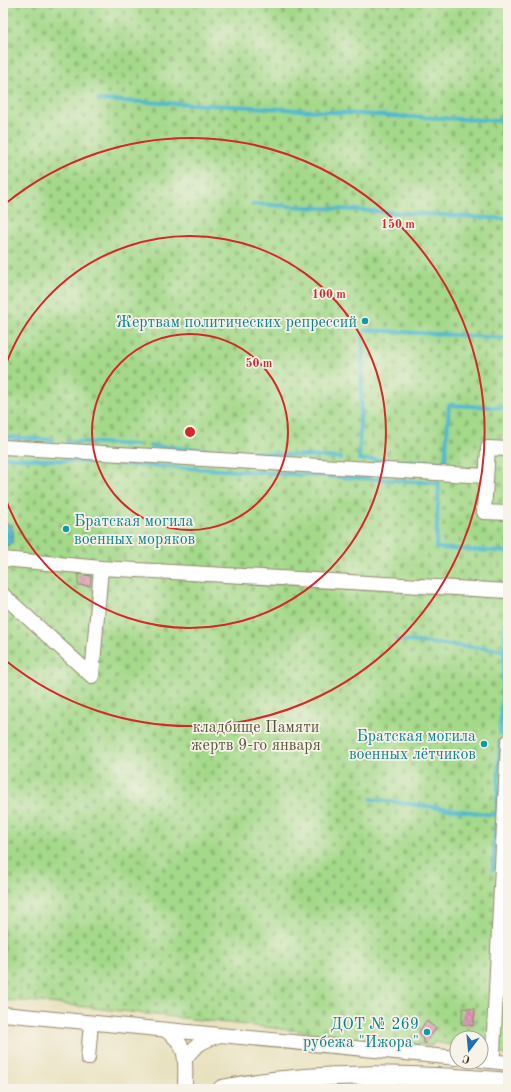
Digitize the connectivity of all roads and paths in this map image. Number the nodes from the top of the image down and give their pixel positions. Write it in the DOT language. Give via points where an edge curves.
graph roads {
  1 [pos="3,447"];
  2 [pos="508,449"];
  3 [pos="486,476"];
  4 [pos="508,513"];
  5 [pos="3,560"];
  6 [pos="101,568"];
  7 [pos="508,591"];
  8 [pos="3,595"];
  9 [pos="508,742"];
  10 [pos="3,1014"];
  11 [pos="91,1023"];
  12 [pos="165,1029"];
  13 [pos="489,1030"];
  14 [pos="221,1034"];
  15 [pos="449,1057"];
  16 [pos="88,1058"];
  17 [pos="489,1058"];
  18 [pos="185,1059"];
  19 [pos="508,1063"];
  20 [pos="508,1082"];
  21 [pos="185,1089"];
  22 [pos="222,1089"];
  1 -- 3 [label="street"];
  2 -- 3 [label="street" via="488,448"];
  3 -- 4 [label="street" via="484,512"];
  5 -- 6 [label="street"];
  6 -- 7 [label="street"];
  6 -- 8 [label="street" via="92,676"];
  9 -- 13 [label="street"];
  10 -- 11 [label="street"];
  11 -- 12 [label="street"];
  11 -- 16 [label="street"];
  12 -- 14 [label="street"];
  12 -- 18 [label="street" via="183,1045"];
  14 -- 15 [label="street"];
  14 -- 18 [label="street" via="201,1042"];
  17 -- 19 [label="street"];
  18 -- 21 [label="street"];
  20 -- 22 [label="main road" via="405,1075 313,1077 289,1078"];
}
